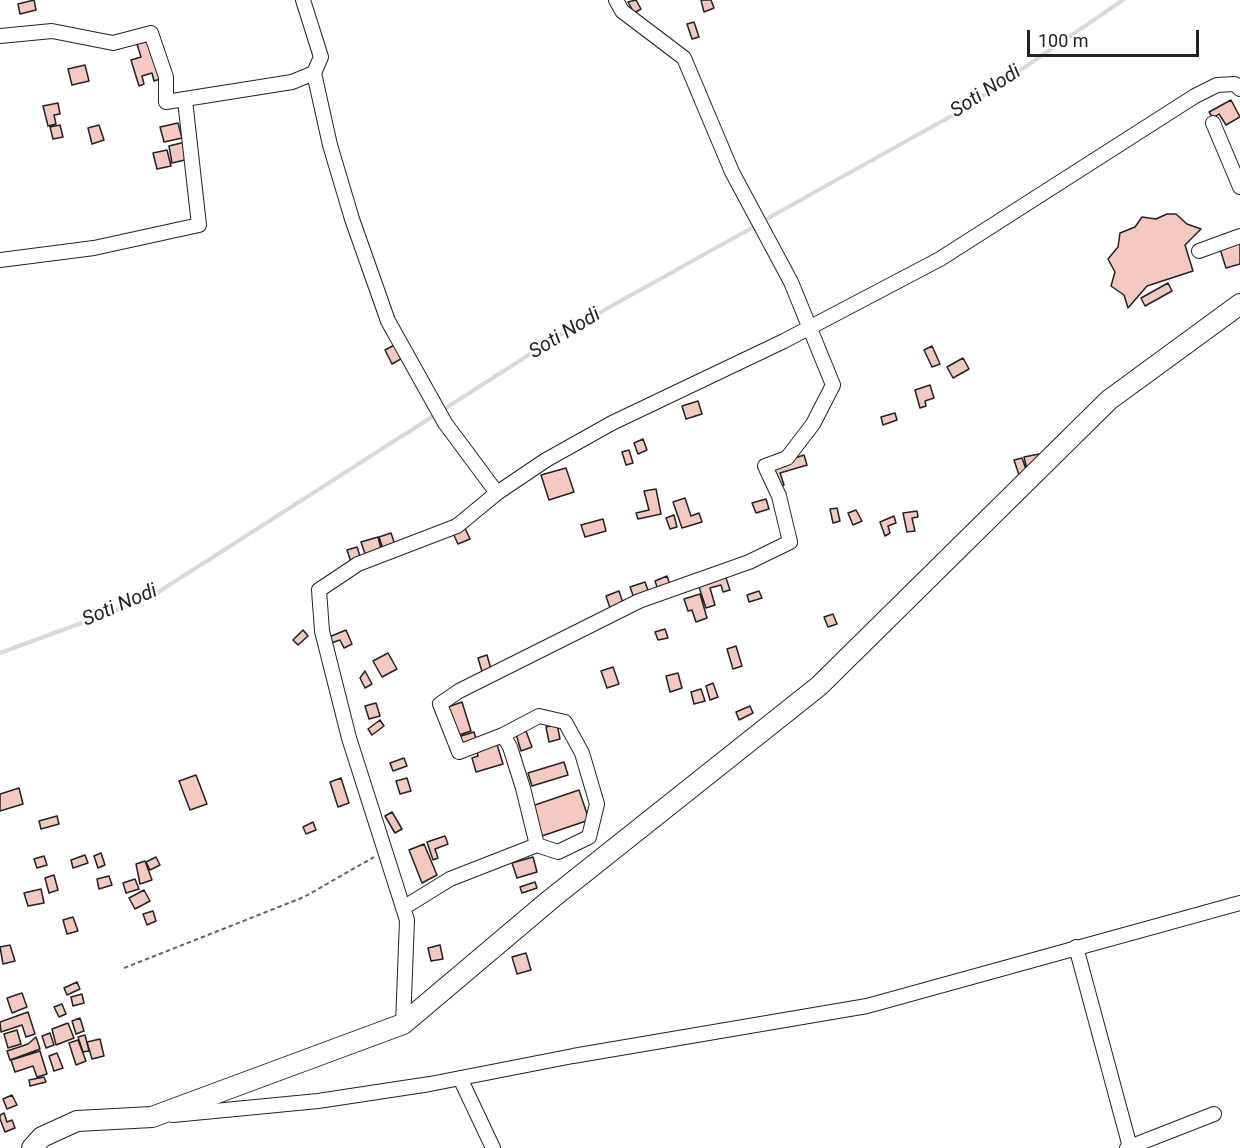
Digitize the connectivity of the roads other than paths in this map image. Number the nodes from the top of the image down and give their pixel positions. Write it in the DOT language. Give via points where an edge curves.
graph roads {
  1 [pos="303,0"];
  2 [pos="616,0"];
  3 [pos="0,36"];
  4 [pos="314,73"];
  5 [pos="1240,89"];
  6 [pos="185,100"];
  7 [pos="1213,123"];
  8 [pos="1240,187"];
  9 [pos="1240,236"];
  10 [pos="1199,251"];
  11 [pos="0,260"];
  12 [pos="1240,304"];
  13 [pos="810,325"];
  14 [pos="497,493"];
  15 [pos="503,735"];
  16 [pos="537,845"];
  17 [pos="1240,903"];
  18 [pos="403,908"];
  19 [pos="1076,947"];
  20 [pos="403,1024"];
  21 [pos="460,1078"];
  22 [pos="1214,1114"];
  23 [pos="152,1117"];
  24 [pos="1145,1145"];
  25 [pos="1128,1147"];
  26 [pos="32,1148"];
  27 [pos="493,1148"];
  1 -- 4 [label="street" via="321,57"];
  2 -- 13 [label="street" via="622,11 684,58 732,172"];
  3 -- 6 [label="street" via="52,31 113,42 151,33 166,77 166,102"];
  4 -- 6 [label="street" via="291,82"];
  4 -- 14 [label="street" via="349,209 388,321 445,423"];
  5 -- 13 [label="street" via="1235,84 1217,86 1195,96 940,260"];
  6 -- 11 [label="street" via="199,225 94,248"];
  7 -- 8 [label="street"];
  9 -- 10 [label="street"];
  12 -- 20 [label="highway" via="1109,400 819,686 551,899"];
  13 -- 14 [label="street" via="612,423"];
  13 -- 15 [label="street" via="833,385 813,424 787,458 765,466 790,542 749,562 639,601 440,704 459,752"];
  14 -- 18 [label="street" via="457,526 358,564 319,590 322,631 349,738"];
  15 -- 16 [label="street" via="523,788"];
  15 -- 16 [label="street" via="539,716 565,722 582,753 597,804 589,837 558,852"];
  16 -- 18 [label="street" via="450,879"];
  17 -- 19 [label="street"];
  18 -- 20 [label="street" via="407,921"];
  19 -- 21 [label="street" via="867,1006"];
  19 -- 25 [label="street"];
  20 -- 23 [label="highway"];
  21 -- 23 [label="street" via="318,1101"];
  21 -- 27 [label="street"];
  22 -- 24 [label="street"];
  23 -- 26 [label="highway" via="77,1121 42,1137"];
  24 -- 25 [label="street"];
}
